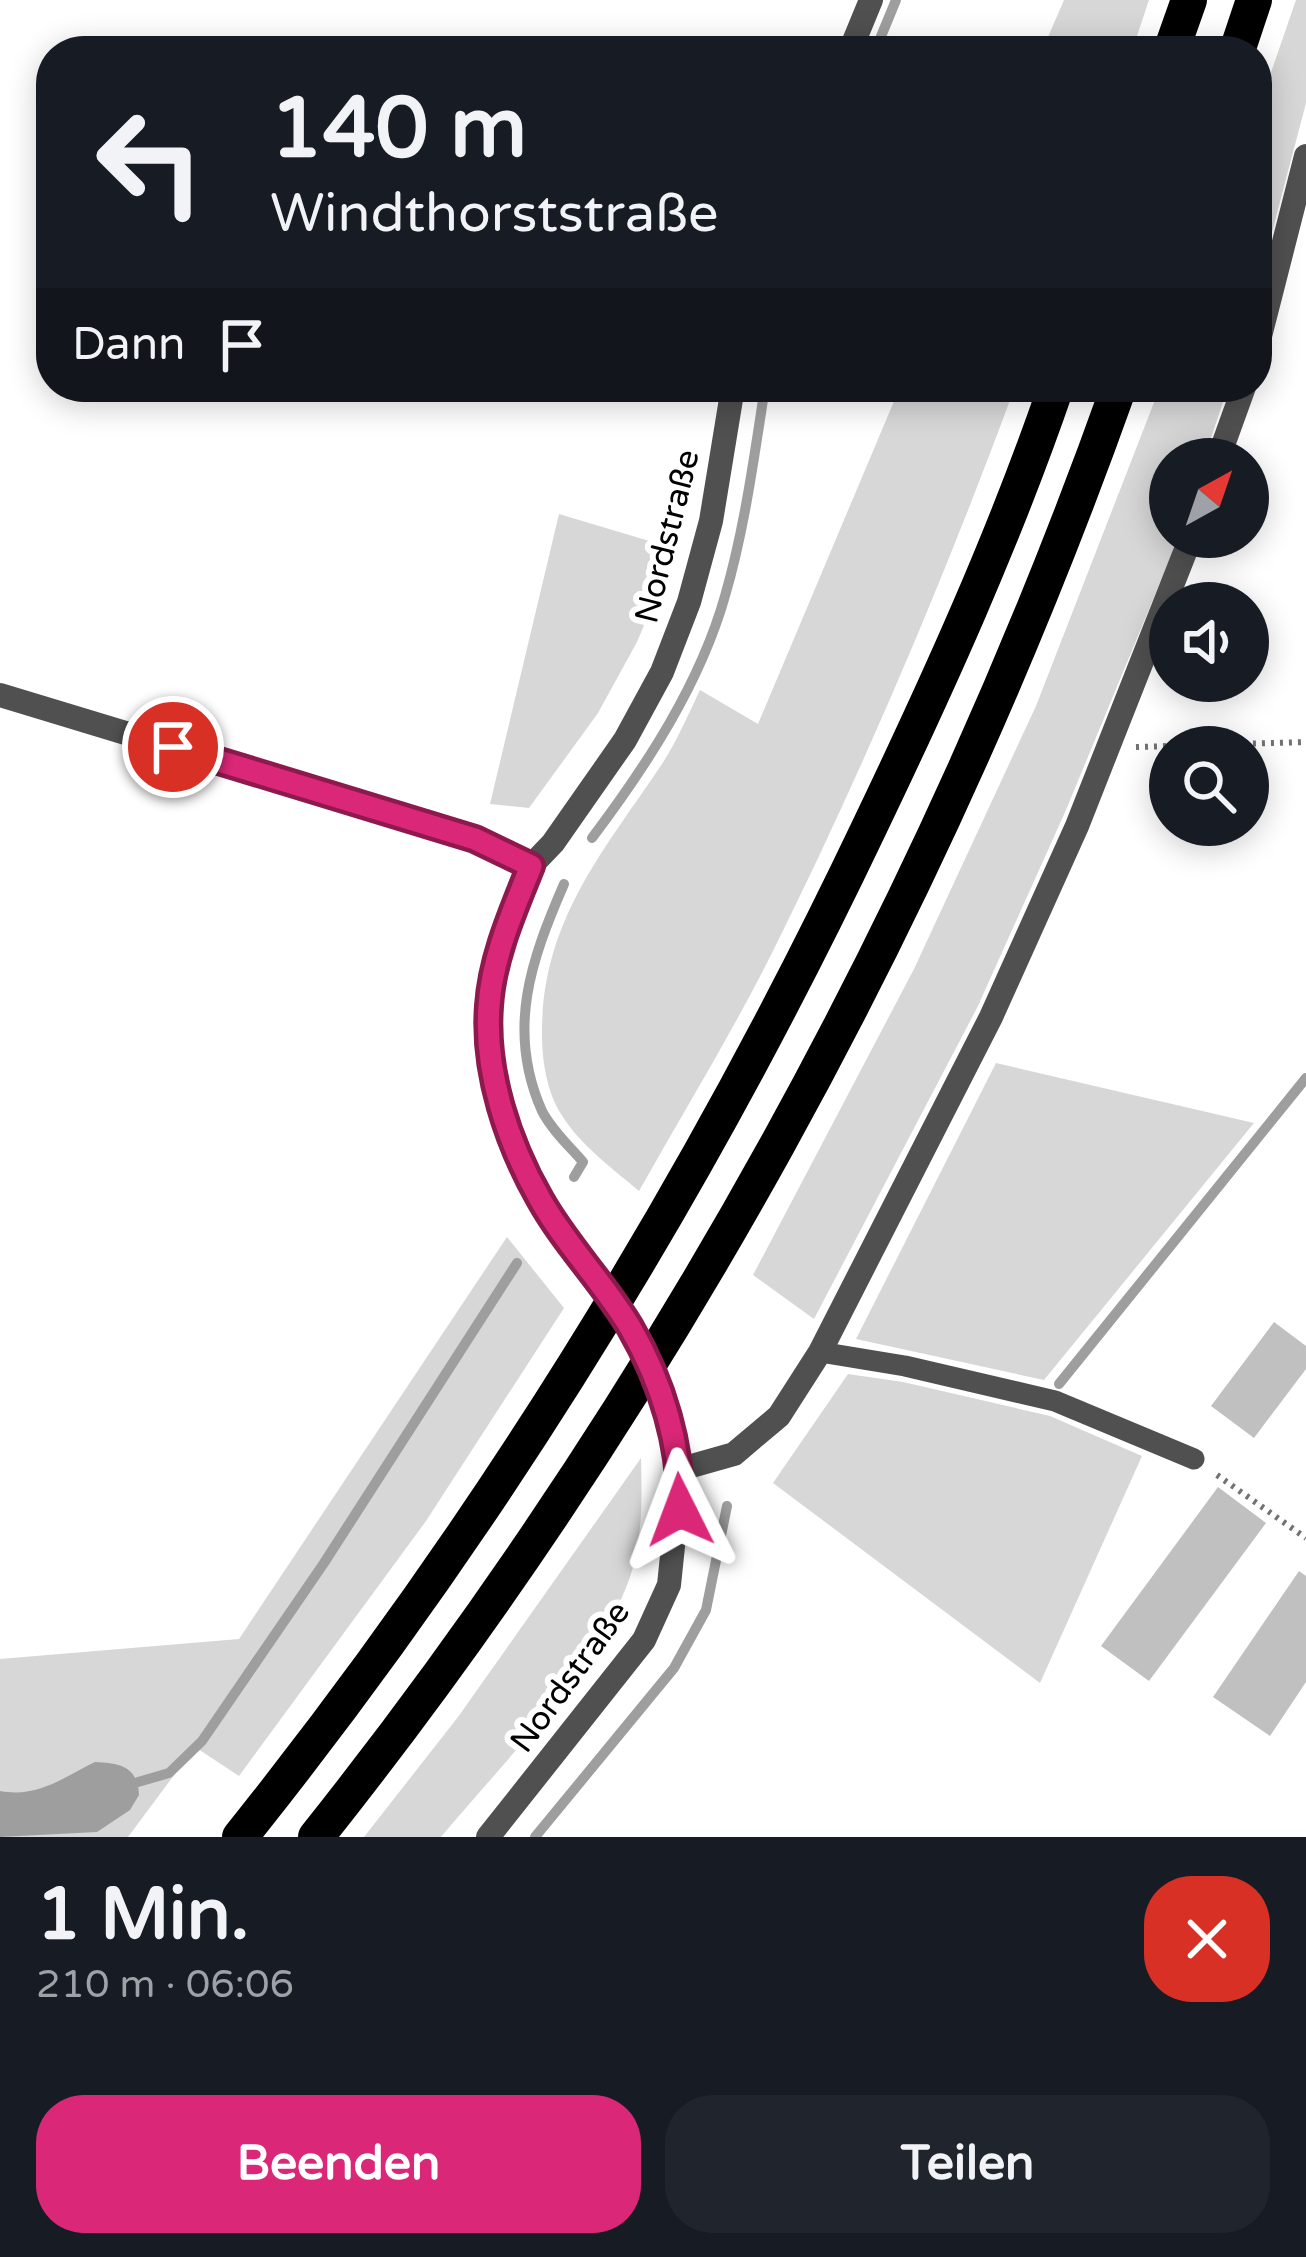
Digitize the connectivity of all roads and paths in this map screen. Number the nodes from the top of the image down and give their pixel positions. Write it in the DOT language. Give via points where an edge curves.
graph roads {
  1 [pos="871,0"];
  2 [pos="1189,0"];
  3 [pos="1254,0"];
  4 [pos="856,36"];
  5 [pos="1177,36"];
  6 [pos="1242,36"];
  7 [pos="1306,157"];
  8 [pos="1272,290"];
  9 [pos="731,402"];
  10 [pos="1050,402"];
  11 [pos="1113,402"];
  12 [pos="1239,402"];
  13 [pos="1226,438"];
  14 [pos="1183,558"];
  15 [pos="0,695"];
  16 [pos="1306,742"];
  17 [pos="1107,748"];
  18 [pos="531,866"];
  19 [pos="820,1352"];
  20 [pos="1194,1459"];
  21 [pos="681,1469"];
  22 [pos="1306,1538"];
  23 [pos="240,1837"];
  24 [pos="316,1837"];
  25 [pos="488,1837"];
  1 -- 4 [label="street"];
  2 -- 5 [label="highway"];
  3 -- 6 [label="highway"];
  7 -- 8 [label="street"];
  9 -- 18 [label="street, Nordstraße" via="711,521 662,672 625,740"];
  10 -- 23 [label="highway" via="940,681 697,1164 397,1636"];
  11 -- 24 [label="highway" via="999,693 872,962 739,1215 542,1531"];
  12 -- 13 [label="street"];
  14 -- 17 [label="street"];
  15 -- 18 [label="street" via="475,839"];
  16 -- 17 [label="path"];
  17 -- 19 [label="street" via="991,1017"];
  18 -- 21 [label="street, Nordstraße" via="503,937 489,1006 492,1073 541,1201 631,1328 664,1401"];
  19 -- 20 [label="lane" via="1055,1401"];
  19 -- 21 [label="street" via="779,1416 734,1454"];
  20 -- 22 [label="path"];
  21 -- 25 [label="street, Nordstraße" via="669,1585 644,1640"];
}
